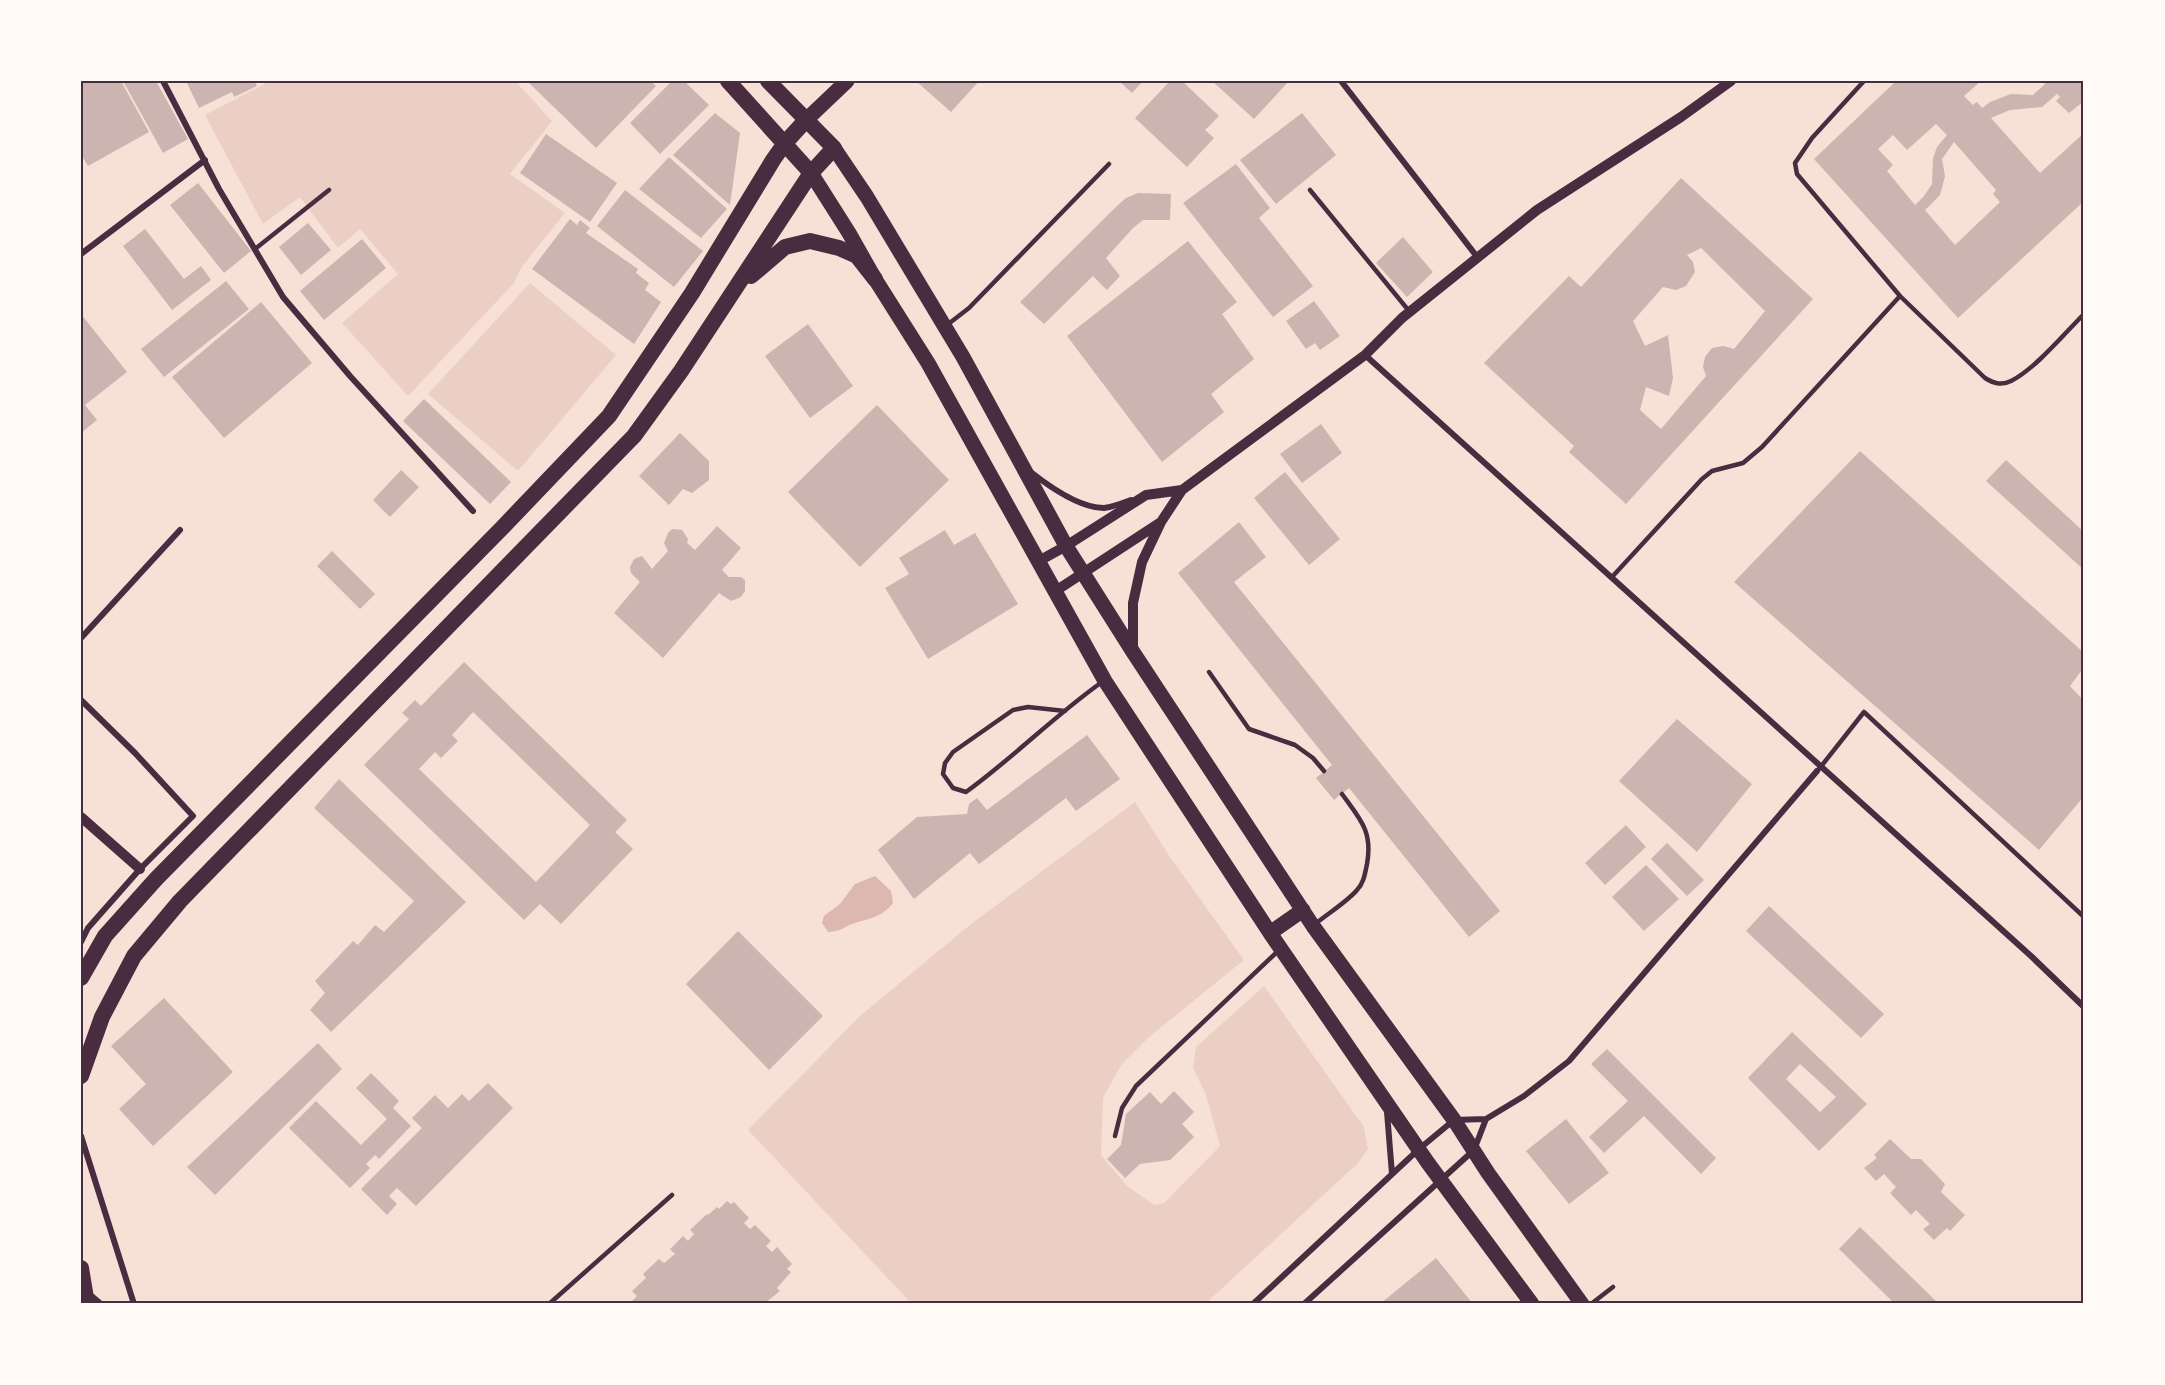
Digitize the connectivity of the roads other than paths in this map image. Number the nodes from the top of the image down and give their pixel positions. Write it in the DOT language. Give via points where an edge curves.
graph roads {
  1 [pos="163,81"];
  2 [pos="728,81"];
  3 [pos="768,81"];
  4 [pos="847,81"];
  5 [pos="1341,81"];
  6 [pos="1731,81"];
  7 [pos="1864,81"];
  8 [pos="806,120"];
  9 [pos="785,143"];
  10 [pos="834,148"];
  11 [pos="205,160"];
  12 [pos="1109,164"];
  13 [pos="811,173"];
  14 [pos="329,190"];
  15 [pos="1310,190"];
  16 [pos="255,249"];
  17 [pos="81,254"];
  18 [pos="1478,258"];
  19 [pos="875,279"];
  20 [pos="1900,296"];
  21 [pos="729,297"];
  22 [pos="1409,312"];
  23 [pos="2084,314"];
  24 [pos="945,326"];
  25 [pos="1365,355"];
  26 [pos="1021,465"];
  27 [pos="1182,490"];
  28 [pos="1146,495"];
  29 [pos="473,511"];
  30 [pos="1161,522"];
  31 [pos="180,530"];
  32 [pos="1066,546"];
  33 [pos="1037,562"];
  34 [pos="1083,573"];
  35 [pos="1612,577"];
  36 [pos="1054,592"];
  37 [pos="81,638"];
  38 [pos="1134,652"];
  39 [pos="1209,672"];
  40 [pos="1105,681"];
  41 [pos="81,700"];
  42 [pos="1065,711"];
  43 [pos="1819,769"];
  44 [pos="1324,771"];
  45 [pos="1342,794"];
  46 [pos="81,817"];
  47 [pos="140,869"];
  48 [pos="1303,910"];
  49 [pos="2084,917"];
  50 [pos="1313,926"];
  51 [pos="1270,933"];
  52 [pos="81,942"];
  53 [pos="1281,948"];
  54 [pos="81,978"];
  55 [pos="2084,1007"];
  56 [pos="81,1076"];
  57 [pos="1384,1097"];
  58 [pos="1486,1119"];
  59 [pos="1454,1120"];
  60 [pos="81,1136"];
  61 [pos="1115,1136"];
  62 [pos="1419,1149"];
  63 [pos="1474,1150"];
  64 [pos="1392,1174"];
  65 [pos="1440,1180"];
  66 [pos="672,1195"];
  67 [pos="81,1268"];
  68 [pos="1613,1287"];
  69 [pos="89,1298"];
  70 [pos="134,1304"];
  71 [pos="549,1304"];
  72 [pos="1253,1304"];
  73 [pos="1304,1304"];
  74 [pos="1532,1304"];
  75 [pos="1582,1304"];
  76 [pos="1591,1304"];
  1 -- 11 [label="street"];
  2 -- 9 [label="highway"];
  3 -- 8 [label="highway"];
  4 -- 8 [label="main road"];
  5 -- 18 [label="street"];
  6 -- 18 [label="street" via="1538,210"];
  7 -- 20 [label="lane" via="1812,138 1795,163 1797,174"];
  8 -- 9 [label="highway"];
  8 -- 10 [label="highway"];
  9 -- 13 [label="highway"];
  9 -- 54 [label="highway" via="692,293 609,416 156,879 105,936"];
  10 -- 13 [label="highway"];
  10 -- 24 [label="main road"];
  11 -- 16 [label="street"];
  11 -- 17 [label="street"];
  12 -- 24 [label="lane" via="969,308"];
  13 -- 19 [label="main road"];
  13 -- 21 [label="highway"];
  14 -- 16 [label="lane"];
  15 -- 22 [label="lane"];
  16 -- 29 [label="street" via="284,297"];
  18 -- 22 [label="street"];
  19 -- 21 [label="highway" via="857,256 810,241 785,247"];
  19 -- 33 [label="main road" via="928,363"];
  20 -- 23 [label="lane" via="1994,384 2011,381 2034,364"];
  20 -- 35 [label="lane" via="1762,447 1743,463 1712,471 1702,479"];
  21 -- 56 [label="highway" via="634,436 180,901 134,956 102,1017"];
  22 -- 25 [label="street"];
  24 -- 26 [label="main road"];
  25 -- 27 [label="street"];
  25 -- 35 [label="street"];
  26 -- 28 [label="street" via="1063,496 1103,508"];
  26 -- 32 [label="main road"];
  27 -- 28 [label="street"];
  27 -- 30 [label="street"];
  28 -- 32 [label="street"];
  30 -- 34 [label="street"];
  30 -- 38 [label="street" via="1142,562 1132,603"];
  31 -- 37 [label="street"];
  32 -- 33 [label="street"];
  32 -- 34 [label="main road"];
  33 -- 36 [label="main road"];
  34 -- 36 [label="street"];
  34 -- 38 [label="main road"];
  35 -- 43 [label="street"];
  36 -- 40 [label="main road"];
  38 -- 48 [label="main road"];
  39 -- 44 [label="lane" via="1249,729 1295,745"];
  40 -- 42 [label="lane"];
  40 -- 51 [label="main road"];
  41 -- 47 [label="street" via="194,816"];
  42 -- 42 [label="lane" via="966,792 953,788 943,774 953,752 1013,710 1028,707"];
  43 -- 49 [label="lane" via="1864,712"];
  43 -- 55 [label="street"];
  43 -- 58 [label="street" via="1569,1060 1524,1096"];
  45 -- 50 [label="lane" via="1368,833 1365,874 1357,891"];
  46 -- 47 [label="street"];
  47 -- 52 [label="street" via="87,928"];
  48 -- 50 [label="main road"];
  48 -- 51 [label="main road"];
  50 -- 59 [label="main road"];
  51 -- 53 [label="main road"];
  53 -- 57 [label="main road"];
  53 -- 61 [label="lane" via="1136,1086 1122,1108"];
  57 -- 62 [label="main road"];
  57 -- 64 [label="street"];
  58 -- 59 [label="street"];
  58 -- 63 [label="street"];
  59 -- 62 [label="street"];
  59 -- 63 [label="main road"];
  60 -- 70 [label="street"];
  62 -- 64 [label="street"];
  62 -- 65 [label="main road"];
  63 -- 65 [label="street"];
  63 -- 75 [label="main road"];
  64 -- 72 [label="street"];
  65 -- 73 [label="street"];
  65 -- 74 [label="main road"];
  66 -- 71 [label="lane"];
  67 -- 69 [label="highway"];
  68 -- 76 [label="lane"];
}
